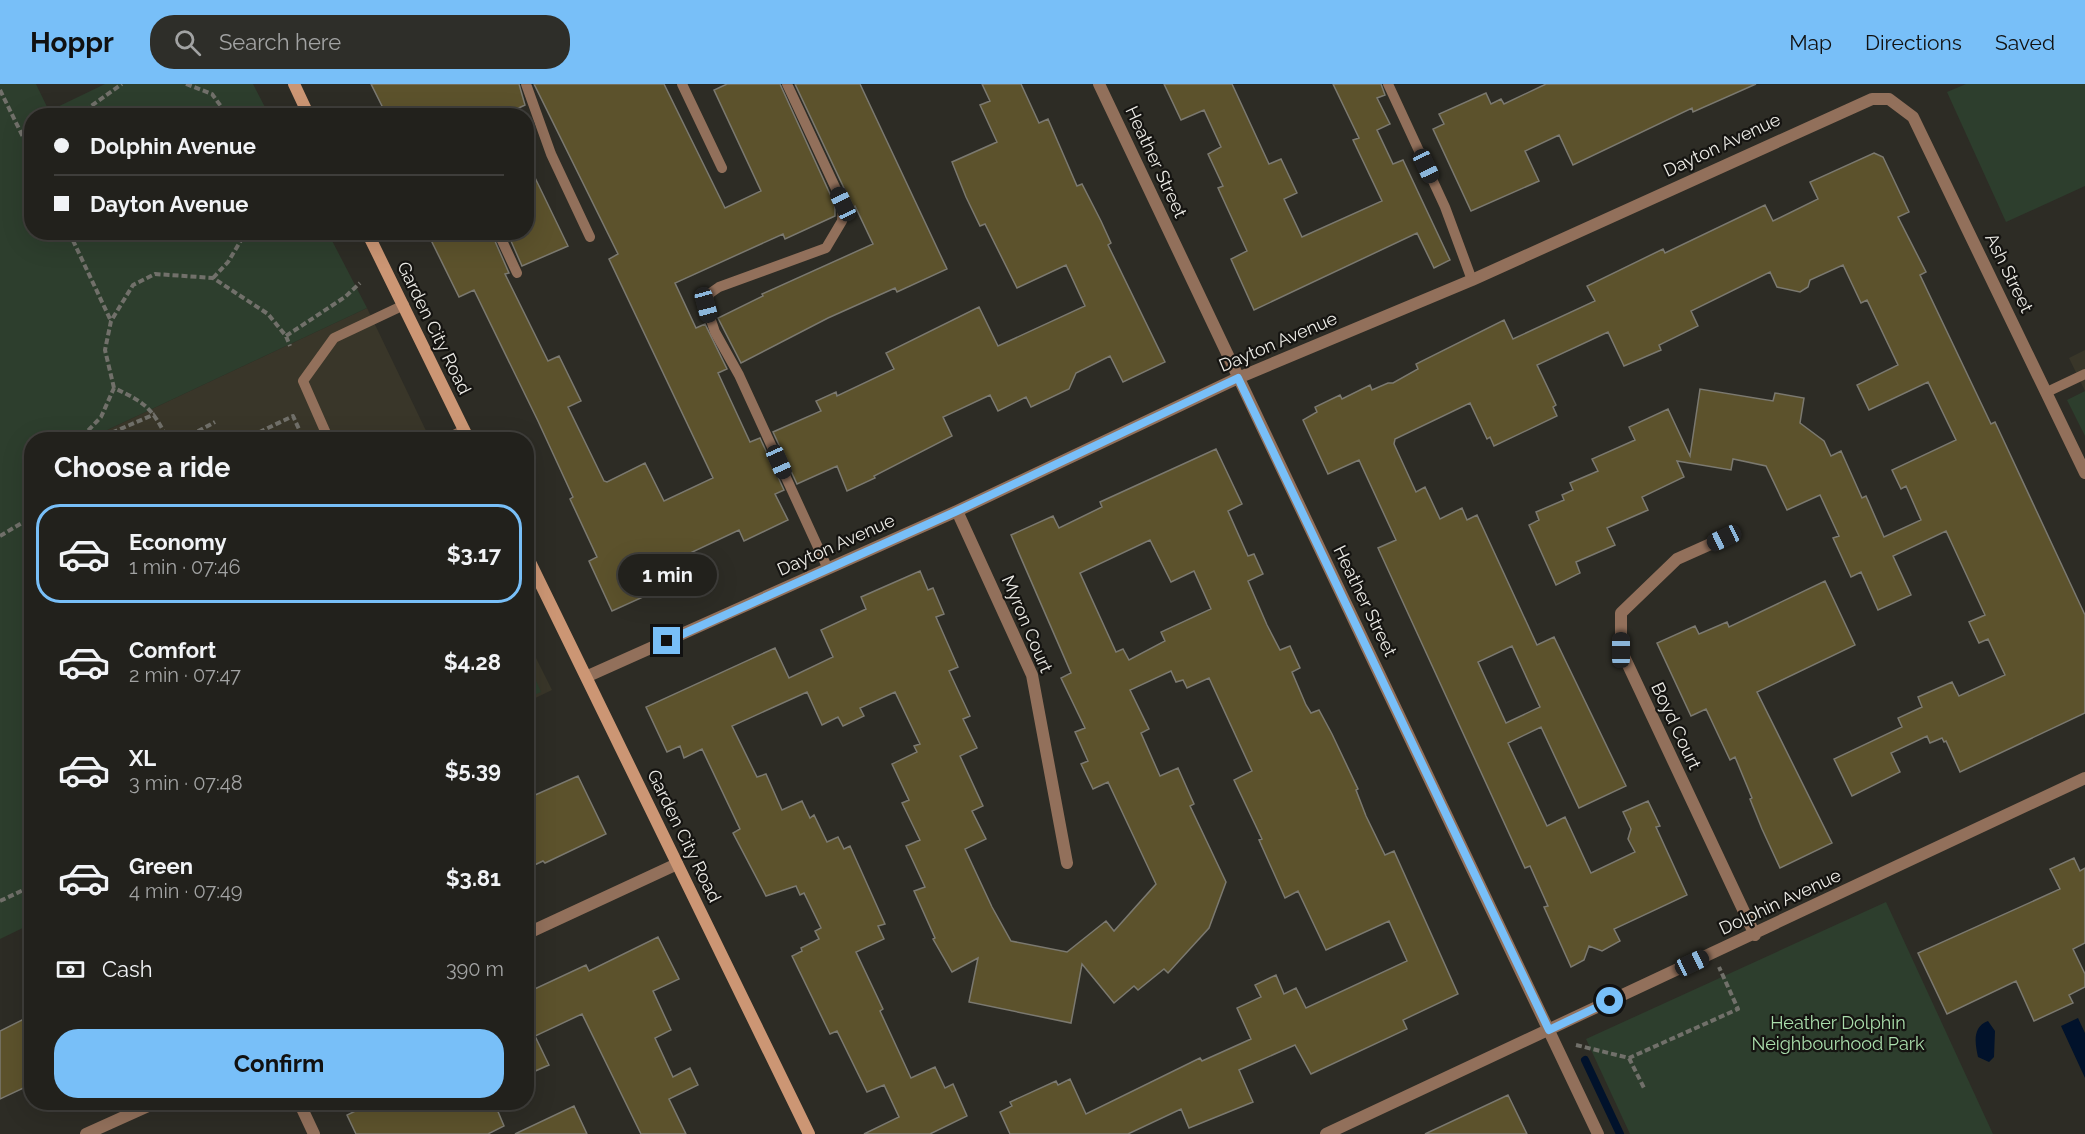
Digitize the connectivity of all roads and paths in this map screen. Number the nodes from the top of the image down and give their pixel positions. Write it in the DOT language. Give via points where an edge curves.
graph roads {
  1 [pos="122,84"];
  2 [pos="186,84"];
  3 [pos="294,84"];
  4 [pos="526,84"];
  5 [pos="682,84"];
  6 [pos="787,84"];
  7 [pos="1099,84"];
  8 [pos="1388,84"];
  9 [pos="0,90"];
  10 [pos="1889,99"];
  11 [pos="88,108"];
  12 [pos="222,108"];
  13 [pos="305,108"];
  14 [pos="538,119"];
  15 [pos="534,121"];
  16 [pos="24,139"];
  17 [pos="722,168"];
  18 [pos="590,237"];
  19 [pos="73,240"];
  20 [pos="241,240"];
  21 [pos="371,240"];
  22 [pos="502,240"];
  23 [pos="517,273"];
  24 [pos="213,278"];
  25 [pos="1472,280"];
  26 [pos="360,283"];
  27 [pos="404,305"];
  28 [pos="111,321"];
  29 [pos="286,336"];
  30 [pos="290,346"];
  31 [pos="2085,374"];
  32 [pos="1238,378"];
  33 [pos="114,388"];
  34 [pos="2047,392"];
  35 [pos="155,414"];
  36 [pos="215,422"];
  37 [pos="85,432"];
  38 [pos="114,432"];
  39 [pos="164,432"];
  40 [pos="197,432"];
  41 [pos="260,432"];
  42 [pos="300,432"];
  43 [pos="325,432"];
  44 [pos="466,432"];
  45 [pos="2085,472"];
  46 [pos="957,511"];
  47 [pos="24,522"];
  48 [pos="0,536"];
  49 [pos="1724,538"];
  50 [pos="828,569"];
  51 [pos="534,570"];
  52 [pos="588,676"];
  53 [pos="2085,778"];
  54 [pos="1067,862"];
  55 [pos="677,864"];
  56 [pos="24,890"];
  57 [pos="0,901"];
  58 [pos="534,930"];
  59 [pos="1755,935"];
  60 [pos="1713,953"];
  61 [pos="1549,1030"];
  62 [pos="1571,1043"];
  63 [pos="1629,1058"];
  64 [pos="1644,1088"];
  65 [pos="139,1110"];
  66 [pos="303,1110"];
  67 [pos="86,1134"];
  68 [pos="314,1134"];
  69 [pos="809,1134"];
  70 [pos="1326,1134"];
  71 [pos="1598,1134"];
  1 -- 11 [label="path"];
  2 -- 12 [label="path" via="212,94"];
  3 -- 13 [label="street"];
  4 -- 14 [label="lane"];
  5 -- 17 [label="lane"];
  6 -- 50 [label="lane" via="843,204 842,221 826,248 718,287 706,305 715,333 739,375"];
  7 -- 32 [label="street, Heather Street"];
  8 -- 25 [label="lane" via="1445,207"];
  9 -- 16 [label="path"];
  10 -- 25 [label="street, Dayton Avenue" via="1856,104"];
  10 -- 34 [label="street, Ash Street" via="1913,117"];
  14 -- 15 [label="lane"];
  14 -- 18 [label="lane"];
  19 -- 28 [label="path"];
  20 -- 24 [label="path"];
  21 -- 27 [label="street, Garden City Road"];
  22 -- 23 [label="lane"];
  24 -- 28 [label="path" via="155,274 133,285"];
  24 -- 29 [label="path" via="268,314"];
  25 -- 32 [label="street, Dayton Avenue"];
  26 -- 29 [label="path"];
  27 -- 43 [label="lane" via="334,338 303,381"];
  27 -- 44 [label="street, Garden City Road"];
  28 -- 33 [label="path" via="105,350"];
  29 -- 30 [label="path"];
  31 -- 34 [label="lane"];
  32 -- 46 [label="street, Dayton Avenue"];
  32 -- 61 [label="street, Heather Street"];
  33 -- 35 [label="path" via="139,400"];
  33 -- 37 [label="path" via="101,417"];
  34 -- 45 [label="street, Ash Street"];
  35 -- 38 [label="path"];
  35 -- 39 [label="path"];
  36 -- 40 [label="path"];
  41 -- 42 [label="path" via="293,416"];
  46 -- 50 [label="street, Dayton Avenue"];
  46 -- 54 [label="street, Myron Court" via="1032,675"];
  47 -- 48 [label="path"];
  49 -- 59 [label="street, Boyd Court" via="1677,559 1621,613 1621,650"];
  50 -- 52 [label="street, Dayton Avenue"];
  51 -- 52 [label="street, Garden City Road"];
  52 -- 55 [label="street, Garden City Road"];
  53 -- 59 [label="street, Dolphin Avenue"];
  55 -- 58 [label="street"];
  55 -- 69 [label="street, Garden City Road"];
  56 -- 57 [label="path"];
  59 -- 60 [label="street, Dolphin Avenue"];
  60 -- 61 [label="street, Dolphin Avenue"];
  60 -- 63 [label="path" via="1738,1009"];
  61 -- 70 [label="street, Dolphin Avenue"];
  61 -- 71 [label="street, Heather Street"];
  62 -- 63 [label="path"];
  63 -- 64 [label="path"];
  65 -- 67 [label="street"];
  66 -- 68 [label="street"];
}
